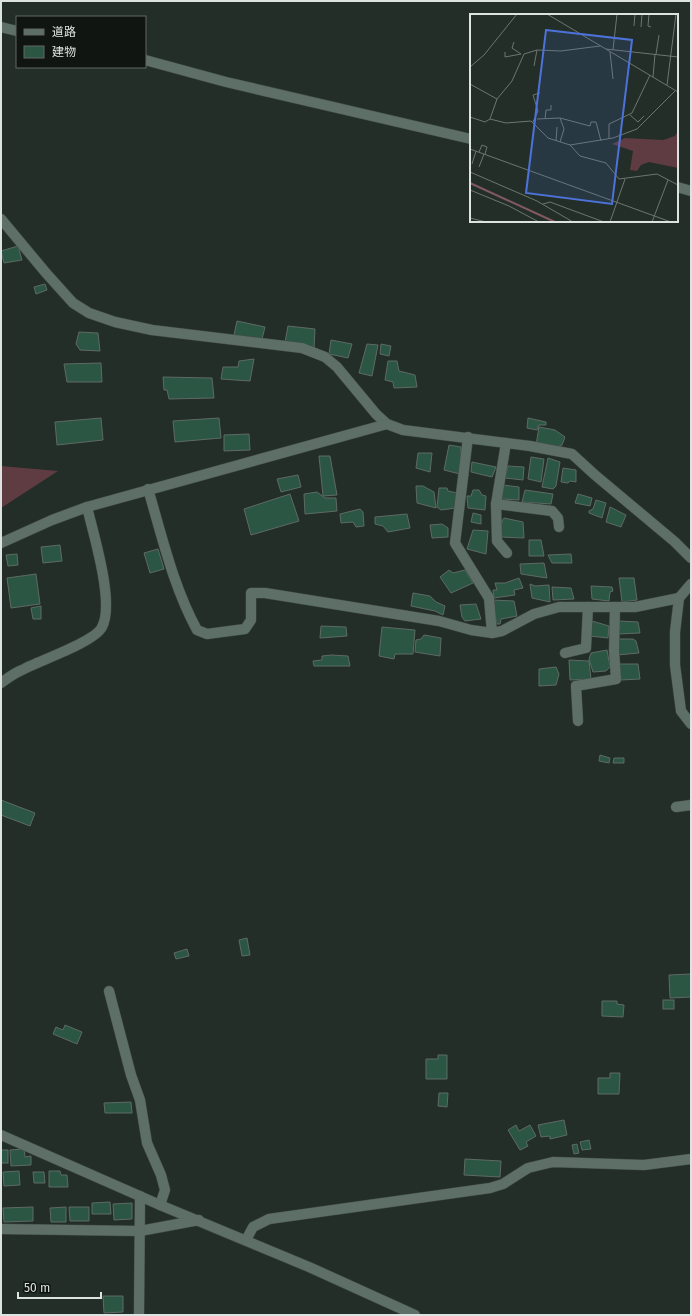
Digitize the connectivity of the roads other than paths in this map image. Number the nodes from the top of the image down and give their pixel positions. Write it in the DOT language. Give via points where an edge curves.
graph roads {
  1 [pos="1,27"];
  2 [pos="16,31"];
  3 [pos="146,60"];
  4 [pos="470,139"];
  5 [pos="678,187"];
  6 [pos="691,191"];
  7 [pos="1,219"];
  8 [pos="388,424"];
  9 [pos="468,437"];
  10 [pos="506,443"];
  11 [pos="148,489"];
  12 [pos="496,504"];
  13 [pos="87,507"];
  14 [pos="559,527"];
  15 [pos="1,543"];
  16 [pos="507,553"];
  17 [pos="691,558"];
  18 [pos="691,584"];
  19 [pos="678,598"];
  20 [pos="588,607"];
  21 [pos="616,607"];
  22 [pos="492,632"];
  23 [pos="564,653"];
  24 [pos="1,683"];
  25 [pos="578,721"];
  26 [pos="691,724"];
  27 [pos="691,805"];
  28 [pos="676,807"];
  29 [pos="109,991"];
  30 [pos="1,1135"];
  31 [pos="691,1159"];
  32 [pos="140,1196"];
  33 [pos="160,1205"];
  34 [pos="199,1220"];
  35 [pos="1,1229"];
  36 [pos="140,1231"];
  37 [pos="246,1240"];
  38 [pos="139,1315"];
  39 [pos="415,1315"];
  1 -- 2 [label="street"];
  3 -- 4 [label="street" via="226,82"];
  5 -- 6 [label="street"];
  7 -- 8 [label="street" via="73,303 89,313 152,330 302,348 325,357 337,367 376,414"];
  8 -- 9 [label="street" via="403,430"];
  8 -- 11 [label="street"];
  9 -- 10 [label="street"];
  9 -- 22 [label="street" via="455,543 489,598"];
  10 -- 12 [label="street"];
  10 -- 17 [label="street" via="572,454"];
  11 -- 13 [label="street"];
  11 -- 22 [label="street" via="178,585 196,630 207,634 245,629 251,620 251,593 265,593"];
  12 -- 14 [label="street" via="552,511 558,518"];
  12 -- 16 [label="street" via="497,541"];
  13 -- 15 [label="street"];
  13 -- 24 [label="street" via="104,583 106,609 102,627 94,635 22,669"];
  18 -- 19 [label="street"];
  19 -- 21 [label="street" via="636,607"];
  19 -- 26 [label="street" via="675,665 681,711"];
  20 -- 21 [label="street"];
  20 -- 22 [label="street" via="559,607 534,614 502,631"];
  20 -- 23 [label="street" via="586,648"];
  21 -- 25 [label="street" via="616,679 576,686"];
  27 -- 28 [label="street"];
  29 -- 33 [label="street" via="140,1100 147,1143 165,1190"];
  30 -- 32 [label="street"];
  31 -- 37 [label="street" via="644,1165 553,1162 528,1168 503,1184 490,1188 269,1219 253,1227"];
  32 -- 33 [label="street"];
  32 -- 36 [label="street"];
  33 -- 34 [label="street"];
  34 -- 36 [label="street"];
  34 -- 37 [label="street"];
  35 -- 36 [label="street"];
  36 -- 38 [label="street"];
  37 -- 39 [label="street"];
}
